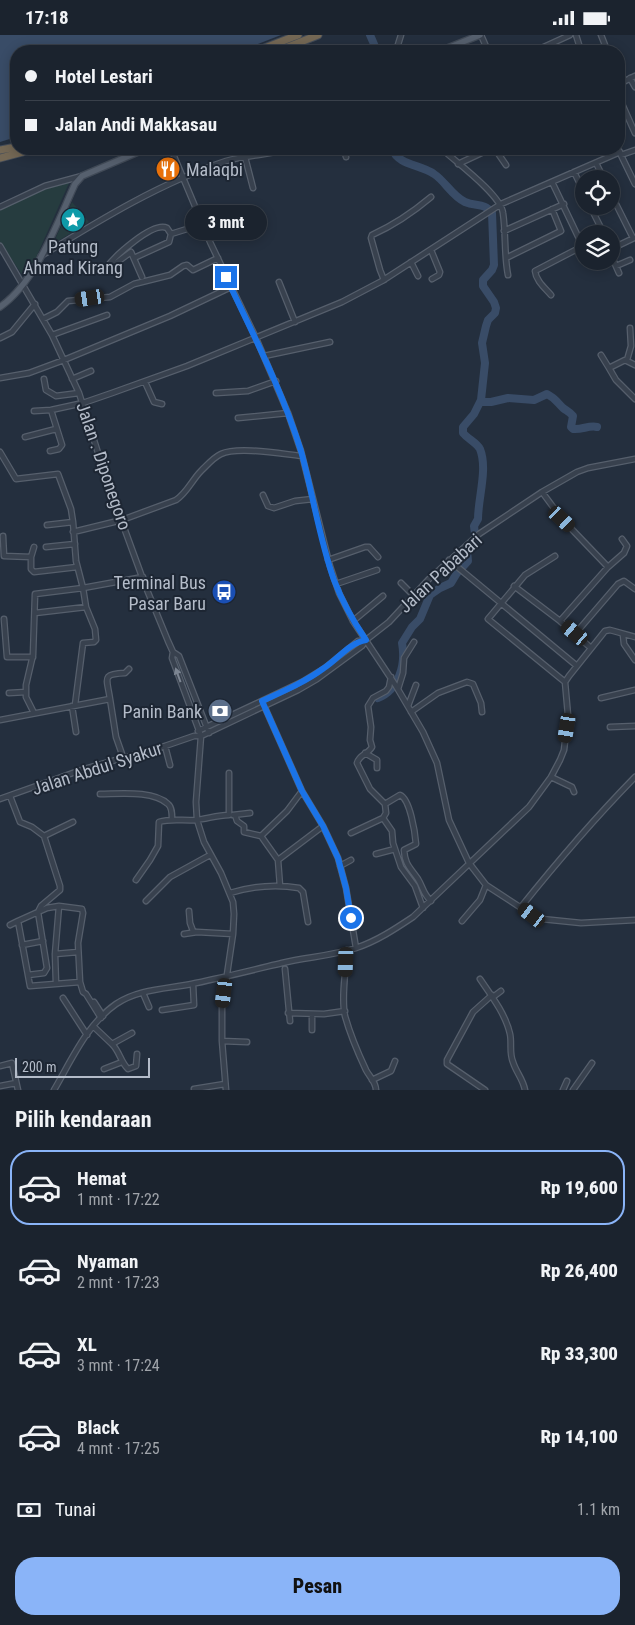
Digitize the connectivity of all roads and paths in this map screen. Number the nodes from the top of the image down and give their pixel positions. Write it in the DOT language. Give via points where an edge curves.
graph roads {
  1 [pos="298,35"];
  2 [pos="318,35"];
  3 [pos="481,35"];
  4 [pos="570,35"];
  5 [pos="601,35"];
  6 [pos="273,45"];
  7 [pos="293,45"];
  8 [pos="455,45"];
  9 [pos="548,45"];
  10 [pos="605,45"];
  11 [pos="633,77"];
  12 [pos="635,87"];
  13 [pos="625,110"];
  14 [pos="635,133"];
  15 [pos="131,155"];
  16 [pos="173,155"];
  17 [pos="256,155"];
  18 [pos="448,155"];
  19 [pos="477,155"];
  20 [pos="499,155"];
  21 [pos="613,155"];
  22 [pos="620,155"];
  23 [pos="245,157"];
  24 [pos="596,163"];
  25 [pos="458,164"];
  26 [pos="506,165"];
  27 [pos="600,170"];
  28 [pos="574,172"];
  29 [pos="82,176"];
  30 [pos="183,178"];
  31 [pos="552,182"];
  32 [pos="635,184"];
  33 [pos="253,188"];
  34 [pos="431,197"];
  35 [pos="501,204"];
  36 [pos="564,204"];
  37 [pos="0,207"];
  38 [pos="552,209"];
  39 [pos="620,211"];
  40 [pos="203,224"];
  41 [pos="575,229"];
  42 [pos="504,231"];
  43 [pos="171,234"];
  44 [pos="634,238"];
  45 [pos="620,245"];
  46 [pos="0,246"];
  47 [pos="129,250"];
  48 [pos="431,250"];
  49 [pos="575,252"];
  50 [pos="40,257"];
  51 [pos="134,257"];
  52 [pos="218,258"];
  53 [pos="506,258"];
  54 [pos="630,260"];
  55 [pos="411,262"];
  56 [pos="620,264"];
  57 [pos="618,270"];
  58 [pos="100,272"];
  59 [pos="619,273"];
  60 [pos="508,275"];
  61 [pos="418,276"];
  62 [pos="142,277"];
  63 [pos="432,279"];
  64 [pos="384,280"];
  65 [pos="279,282"];
  66 [pos="22,285"];
  67 [pos="231,287"];
  68 [pos="551,295"];
  69 [pos="34,304"];
  70 [pos="0,307"];
  71 [pos="107,315"];
  72 [pos="43,319"];
  73 [pos="295,322"];
  74 [pos="630,328"];
  75 [pos="52,335"];
  76 [pos="0,338"];
  77 [pos="256,338"];
  78 [pos="330,342"];
  79 [pos="601,355"];
  80 [pos="264,356"];
  81 [pos="64,360"];
  82 [pos="627,360"];
  83 [pos="635,365"];
  84 [pos="609,368"];
  85 [pos="91,371"];
  86 [pos="0,378"];
  87 [pos="44,379"];
  88 [pos="72,379"];
  89 [pos="276,381"];
  90 [pos="144,382"];
  91 [pos="79,393"];
  92 [pos="216,393"];
  93 [pos="635,399"];
  94 [pos="83,403"];
  95 [pos="162,404"];
  96 [pos="51,410"];
  97 [pos="34,411"];
  98 [pos="288,413"];
  99 [pos="238,418"];
  100 [pos="56,429"];
  101 [pos="25,437"];
  102 [pos="50,451"];
  103 [pos="0,452"];
  104 [pos="302,456"];
  105 [pos="635,459"];
  106 [pos="542,492"];
  107 [pos="263,495"];
  108 [pos="313,499"];
  109 [pos="122,520"];
  110 [pos="73,522"];
  111 [pos="47,525"];
  112 [pos="75,532"];
  113 [pos="3,536"];
  114 [pos="622,539"];
  115 [pos="75,545"];
  116 [pos="34,547"];
  117 [pos="46,547"];
  118 [pos="555,555"];
  119 [pos="31,557"];
  120 [pos="378,557"];
  121 [pos="328,560"];
  122 [pos="449,560"];
  123 [pos="77,567"];
  124 [pos="608,567"];
  125 [pos="377,570"];
  126 [pos="143,577"];
  127 [pos="401,583"];
  128 [pos="336,584"];
  129 [pos="82,587"];
  130 [pos="514,587"];
  131 [pos="635,589"];
  132 [pos="383,596"];
  133 [pos="414,596"];
  134 [pos="500,603"];
  135 [pos="86,607"];
  136 [pos="35,613"];
  137 [pos="4,619"];
  138 [pos="353,621"];
  139 [pos="560,621"];
  140 [pos="575,633"];
  141 [pos="622,635"];
  142 [pos="635,637"];
  143 [pos="366,640"];
  144 [pos="414,642"];
  145 [pos="591,648"];
  146 [pos="173,652"];
  147 [pos="0,657"];
  148 [pos="7,657"];
  149 [pos="33,657"];
  150 [pos="635,660"];
  151 [pos="577,666"];
  152 [pos="129,669"];
  153 [pos="565,682"];
  154 [pos="394,683"];
  155 [pos="416,685"];
  156 [pos="635,690"];
  157 [pos="26,692"];
  158 [pos="9,693"];
  159 [pos="601,698"];
  160 [pos="110,699"];
  161 [pos="262,701"];
  162 [pos="74,706"];
  163 [pos="408,706"];
  164 [pos="265,707"];
  165 [pos="411,712"];
  166 [pos="482,712"];
  167 [pos="34,713"];
  168 [pos="0,720"];
  169 [pos="206,726"];
  170 [pos="635,726"];
  171 [pos="610,727"];
  172 [pos="198,730"];
  173 [pos="76,732"];
  174 [pos="209,733"];
  175 [pos="194,736"];
  176 [pos="201,736"];
  177 [pos="165,747"];
  178 [pos="367,755"];
  179 [pos="123,757"];
  180 [pos="170,765"];
  181 [pos="377,768"];
  182 [pos="229,773"];
  183 [pos="551,777"];
  184 [pos="635,777"];
  185 [pos="302,791"];
  186 [pos="574,793"];
  187 [pos="100,794"];
  188 [pos="10,796"];
  189 [pos="0,799"];
  190 [pos="385,804"];
  191 [pos="250,813"];
  192 [pos="229,815"];
  193 [pos="235,815"];
  194 [pos="383,818"];
  195 [pos="172,819"];
  196 [pos="197,820"];
  197 [pos="73,822"];
  198 [pos="323,826"];
  199 [pos="351,833"];
  200 [pos="44,836"];
  201 [pos="261,836"];
  202 [pos="399,851"];
  203 [pos="376,854"];
  204 [pos="210,855"];
  205 [pos="278,860"];
  206 [pos="351,860"];
  207 [pos="469,863"];
  208 [pos="340,866"];
  209 [pos="136,880"];
  210 [pos="486,885"];
  211 [pos="280,886"];
  212 [pos="230,893"];
  213 [pos="146,901"];
  214 [pos="427,904"];
  215 [pos="59,906"];
  216 [pos="521,907"];
  217 [pos="189,911"];
  218 [pos="38,912"];
  219 [pos="635,920"];
  220 [pos="18,921"];
  221 [pos="462,921"];
  222 [pos="308,922"];
  223 [pos="10,925"];
  224 [pos="197,932"];
  225 [pos="184,934"];
  226 [pos="233,934"];
  227 [pos="43,941"];
  228 [pos="22,945"];
  229 [pos="356,948"];
  230 [pos="347,950"];
  231 [pos="78,953"];
  232 [pos="55,954"];
  233 [pos="285,969"];
  234 [pos="28,975"];
  235 [pos="226,977"];
  236 [pos="480,979"];
  237 [pos="80,982"];
  238 [pos="56,984"];
  239 [pos="193,984"];
  240 [pos="501,991"];
  241 [pos="143,993"];
  242 [pos="493,996"];
  243 [pos="63,998"];
  244 [pos="149,1007"];
  245 [pos="162,1010"];
  246 [pos="345,1011"];
  247 [pos="288,1013"];
  248 [pos="312,1014"];
  249 [pos="102,1017"];
  250 [pos="290,1021"];
  251 [pos="93,1026"];
  252 [pos="312,1030"];
  253 [pos="132,1033"];
  254 [pos="87,1035"];
  255 [pos="222,1041"];
  256 [pos="247,1042"];
  257 [pos="112,1044"];
  258 [pos="137,1054"];
  259 [pos="395,1061"];
  260 [pos="122,1062"];
  261 [pos="592,1063"];
  262 [pos="0,1065"];
  263 [pos="104,1069"];
  264 [pos="372,1080"];
  265 [pos="568,1081"];
  266 [pos="16,1083"];
  267 [pos="225,1084"];
  268 [pos="0,1086"];
  269 [pos="194,1089"];
  270 [pos="18,1090"];
  271 [pos="54,1090"];
  272 [pos="226,1090"];
  273 [pos="376,1090"];
  274 [pos="484,1090"];
  275 [pos="526,1090"];
  276 [pos="563,1090"];
  277 [pos="574,1090"];
  1 -- 6 [label="highway"];
  2 -- 7 [label="highway"];
  3 -- 8 [label="main road"];
  4 -- 9 [label="street"];
  5 -- 10 [label="street"];
  11 -- 12 [label="street"];
  13 -- 14 [label="street"];
  15 -- 29 [label="main road"];
  16 -- 30 [label="street"];
  17 -- 23 [label="street"];
  18 -- 25 [label="street"];
  19 -- 25 [label="street"];
  20 -- 26 [label="street"];
  21 -- 24 [label="street"];
  22 -- 32 [label="street"];
  23 -- 30 [label="street"];
  23 -- 33 [label="street"];
  24 -- 27 [label="street"];
  24 -- 28 [label="street"];
  25 -- 35 [label="street"];
  28 -- 31 [label="street"];
  29 -- 37 [label="street" via="45,186"];
  29 -- 50 [label="main road"];
  30 -- 40 [label="street"];
  30 -- 50 [label="street" via="135,201"];
  31 -- 35 [label="street"];
  31 -- 36 [label="street"];
  34 -- 64 [label="street" via="396,224 372,235 371,241"];
  35 -- 42 [label="street"];
  35 -- 48 [label="street"];
  36 -- 38 [label="street"];
  36 -- 41 [label="street"];
  38 -- 42 [label="street"];
  38 -- 53 [label="street" via="561,231"];
  39 -- 44 [label="street"];
  40 -- 43 [label="street"];
  40 -- 52 [label="street"];
  42 -- 53 [label="street"];
  43 -- 47 [label="street" via="160,226 138,238"];
  43 -- 51 [label="street" via="169,242"];
  44 -- 45 [label="street"];
  46 -- 66 [label="street, Jalan . Diponegoro"];
  47 -- 51 [label="street"];
  47 -- 58 [label="street"];
  48 -- 55 [label="street"];
  48 -- 63 [label="street" via="440,272"];
  49 -- 68 [label="street" via="535,271"];
  50 -- 66 [label="main road"];
  51 -- 62 [label="street"];
  52 -- 67 [label="street"];
  52 -- 72 [label="street" via="194,270 187,265 170,275 134,284 110,297 68,301"];
  53 -- 60 [label="street"];
  54 -- 56 [label="street"];
  55 -- 61 [label="street"];
  55 -- 64 [label="street"];
  57 -- 59 [label="street"];
  64 -- 73 [label="street" via="342,303"];
  65 -- 73 [label="street"];
  66 -- 69 [label="street, Jalan . Diponegoro"];
  66 -- 70 [label="main road"];
  67 -- 77 [label="street"];
  67 -- 81 [label="street"];
  69 -- 72 [label="street, Jalan . Diponegoro"];
  69 -- 76 [label="street" via="12,332"];
  71 -- 75 [label="street"];
  72 -- 75 [label="street, Jalan . Diponegoro"];
  73 -- 77 [label="street"];
  74 -- 82 [label="street" via="631,346"];
  75 -- 81 [label="street, Jalan . Diponegoro"];
  77 -- 80 [label="street"];
  77 -- 90 [label="street"];
  78 -- 80 [label="street"];
  79 -- 84 [label="street"];
  80 -- 89 [label="street"];
  81 -- 86 [label="street" via="29,373"];
  81 -- 88 [label="street, Jalan . Diponegoro"];
  82 -- 83 [label="street"];
  82 -- 84 [label="street"];
  84 -- 93 [label="street"];
  85 -- 88 [label="street"];
  87 -- 91 [label="street" via="46,390 52,395"];
  88 -- 91 [label="street, Jalan . Diponegoro"];
  89 -- 92 [label="street" via="248,391"];
  89 -- 98 [label="street"];
  90 -- 94 [label="street"];
  90 -- 95 [label="street" via="154,402"];
  91 -- 94 [label="street, Jalan . Diponegoro"];
  94 -- 96 [label="street"];
  94 -- 109 [label="street, Jalan . Diponegoro" via="99,459"];
  96 -- 97 [label="street"];
  96 -- 100 [label="street"];
  98 -- 99 [label="street"];
  98 -- 104 [label="street"];
  100 -- 101 [label="street"];
  100 -- 102 [label="street" via="61,447"];
  103 -- 110 [label="street" via="16,479 58,474"];
  104 -- 108 [label="street"];
  104 -- 109 [label="street" via="227,452 214,458 200,471 180,498"];
  105 -- 106 [label="street, Jalan Pababari" via="588,468"];
  106 -- 122 [label="street, Jalan Pababari" via="480,534"];
  106 -- 124 [label="street" via="562,519"];
  107 -- 108 [label="street" via="268,506 274,508"];
  108 -- 121 [label="street"];
  109 -- 112 [label="street"];
  109 -- 126 [label="street, Jalan . Diponegoro"];
  110 -- 111 [label="street"];
  110 -- 112 [label="street"];
  112 -- 115 [label="street"];
  113 -- 119 [label="street" via="4,556"];
  114 -- 124 [label="street" via="626,550"];
  115 -- 117 [label="street"];
  115 -- 123 [label="street"];
  116 -- 119 [label="street"];
  118 -- 130 [label="street" via="527,573"];
  119 -- 123 [label="street" via="31,569 35,572"];
  120 -- 121 [label="street" via="365,547"];
  121 -- 128 [label="street"];
  122 -- 133 [label="street, Jalan Pababari"];
  122 -- 134 [label="street"];
  123 -- 129 [label="street"];
  124 -- 139 [label="street"];
  125 -- 128 [label="street"];
  126 -- 129 [label="street"];
  126 -- 146 [label="street, Jalan . Diponegoro"];
  127 -- 133 [label="street"];
  128 -- 138 [label="street"];
  129 -- 135 [label="street"];
  129 -- 136 [label="street" via="36,593"];
  130 -- 134 [label="street"];
  130 -- 139 [label="street"];
  131 -- 140 [label="street" via="624,581 619,583"];
  132 -- 138 [label="street"];
  133 -- 143 [label="street, Jalan Pababari"];
  134 -- 151 [label="street"];
  134 -- 153 [label="street" via="489,620"];
  135 -- 136 [label="street"];
  135 -- 162 [label="street" via="96,640 83,643"];
  136 -- 149 [label="street"];
  137 -- 148 [label="street"];
  138 -- 143 [label="street"];
  139 -- 140 [label="street"];
  140 -- 145 [label="street"];
  141 -- 142 [label="street"];
  141 -- 145 [label="street" via="607,630"];
  141 -- 150 [label="street"];
  143 -- 154 [label="street"];
  143 -- 161 [label="street" via="358,641 302,682"];
  143 -- 164 [label="street, Jalan Abdul Syakur" via="317,679"];
  144 -- 154 [label="street" via="404,658 403,673"];
  145 -- 151 [label="street"];
  146 -- 169 [label="street" via="179,656"];
  172 -- 146 [label="street, one-way" via="172,659"];
  147 -- 148 [label="street"];
  148 -- 149 [label="street"];
  149 -- 157 [label="street"];
  151 -- 153 [label="street"];
  152 -- 160 [label="street" via="125,673 109,675"];
  153 -- 183 [label="street" via="567,728 560,760"];
  154 -- 163 [label="street"];
  154 -- 178 [label="street" via="373,698 368,706 372,745"];
  155 -- 163 [label="street"];
  156 -- 159 [label="street"];
  157 -- 158 [label="street"];
  157 -- 167 [label="street"];
  160 -- 162 [label="street"];
  160 -- 179 [label="street"];
  161 -- 164 [label="street"];
  161 -- 169 [label="street"];
  162 -- 167 [label="street"];
  162 -- 173 [label="street"];
  163 -- 165 [label="street"];
  164 -- 174 [label="street, Jalan Abdul Syakur"];
  164 -- 185 [label="street"];
  165 -- 166 [label="street" via="438,693 470,682 476,689"];
  165 -- 207 [label="street" via="437,763 449,820"];
  167 -- 168 [label="street"];
  169 -- 172 [label="street"];
  169 -- 174 [label="street"];
  170 -- 171 [label="street"];
  172 -- 175 [label="street"];
  172 -- 176 [label="street"];
  174 -- 176 [label="street, Jalan Abdul Syakur"];
  175 -- 176 [label="street, Jalan Abdul Syakur"];
  175 -- 177 [label="street, Jalan Abdul Syakur"];
  176 -- 196 [label="street"];
  177 -- 179 [label="street, Jalan Abdul Syakur"];
  177 -- 180 [label="street"];
  178 -- 181 [label="street" via="377,760"];
  178 -- 190 [label="street" via="359,758 357,763 370,789"];
  179 -- 188 [label="street, Jalan Abdul Syakur"];
  182 -- 192 [label="street"];
  183 -- 186 [label="street" via="572,787"];
  183 -- 207 [label="street" via="529,807"];
  184 -- 216 [label="street"];
  185 -- 198 [label="street"];
  185 -- 201 [label="street"];
  187 -- 195 [label="street" via="135,793 153,797 168,803"];
  188 -- 189 [label="street, Jalan Abdul Syakur"];
  188 -- 200 [label="street" via="20,822"];
  190 -- 194 [label="street"];
  190 -- 202 [label="street" via="400,795 407,801 416,844"];
  191 -- 193 [label="street"];
  192 -- 193 [label="street"];
  192 -- 196 [label="street"];
  193 -- 201 [label="street" via="244,832"];
  194 -- 199 [label="street"];
  194 -- 202 [label="street"];
  195 -- 196 [label="street"];
  195 -- 209 [label="street" via="159,822 158,845"];
  196 -- 204 [label="street"];
  197 -- 200 [label="street"];
  198 -- 205 [label="street"];
  198 -- 208 [label="street"];
  200 -- 218 [label="street" via="60,890"];
  201 -- 205 [label="street"];
  202 -- 203 [label="street"];
  202 -- 214 [label="street" via="417,878"];
  202 -- 214 [label="street" via="401,867"];
  204 -- 212 [label="street"];
  204 -- 213 [label="street" via="170,877"];
  205 -- 211 [label="street"];
  206 -- 208 [label="street"];
  207 -- 210 [label="street"];
  207 -- 214 [label="street"];
  208 -- 229 [label="street"];
  210 -- 216 [label="street"];
  210 -- 221 [label="street" via="480,900"];
  211 -- 212 [label="street"];
  211 -- 222 [label="street" via="301,889"];
  212 -- 226 [label="street"];
  214 -- 229 [label="street" via="393,931"];
  215 -- 218 [label="street"];
  215 -- 231 [label="street" via="82,910"];
  215 -- 232 [label="street"];
  216 -- 219 [label="street" via="532,915 552,921"];
  217 -- 224 [label="street" via="193,931"];
  218 -- 220 [label="street"];
  218 -- 227 [label="street"];
  220 -- 223 [label="street"];
  220 -- 228 [label="street"];
  224 -- 225 [label="street"];
  224 -- 226 [label="street"];
  226 -- 235 [label="street"];
  227 -- 228 [label="street"];
  227 -- 234 [label="street" via="47,971"];
  228 -- 234 [label="street"];
  229 -- 230 [label="street"];
  230 -- 235 [label="street"];
  230 -- 246 [label="street"];
  231 -- 232 [label="street"];
  231 -- 237 [label="street"];
  232 -- 238 [label="street"];
  233 -- 247 [label="street"];
  234 -- 238 [label="street" via="31,986"];
  235 -- 239 [label="street"];
  235 -- 255 [label="street"];
  236 -- 242 [label="street"];
  237 -- 238 [label="street"];
  237 -- 249 [label="street" via="83,992"];
  239 -- 241 [label="street"];
  239 -- 245 [label="street" via="194,1005"];
  240 -- 242 [label="street"];
  241 -- 244 [label="street"];
  241 -- 249 [label="street" via="122,1001"];
  242 -- 274 [label="street" via="473,1012 447,1060 447,1064"];
  242 -- 275 [label="street" via="510,1034 510,1052"];
  243 -- 254 [label="street"];
  246 -- 248 [label="street"];
  246 -- 264 [label="street"];
  247 -- 248 [label="street"];
  247 -- 250 [label="street"];
  248 -- 252 [label="street"];
  249 -- 251 [label="street"];
  251 -- 254 [label="street"];
  251 -- 257 [label="street"];
  253 -- 257 [label="street"];
  254 -- 271 [label="street"];
  255 -- 256 [label="street"];
  255 -- 267 [label="street"];
  257 -- 260 [label="street" via="120,1053"];
  258 -- 260 [label="street" via="135,1068 128,1069"];
  259 -- 264 [label="street" via="391,1071"];
  260 -- 263 [label="street"];
  261 -- 277 [label="street"];
  262 -- 266 [label="street" via="12,1063"];
  264 -- 273 [label="street"];
  265 -- 276 [label="street"];
  266 -- 268 [label="street"];
  266 -- 270 [label="street"];
  267 -- 269 [label="street"];
  267 -- 272 [label="street"];
}
